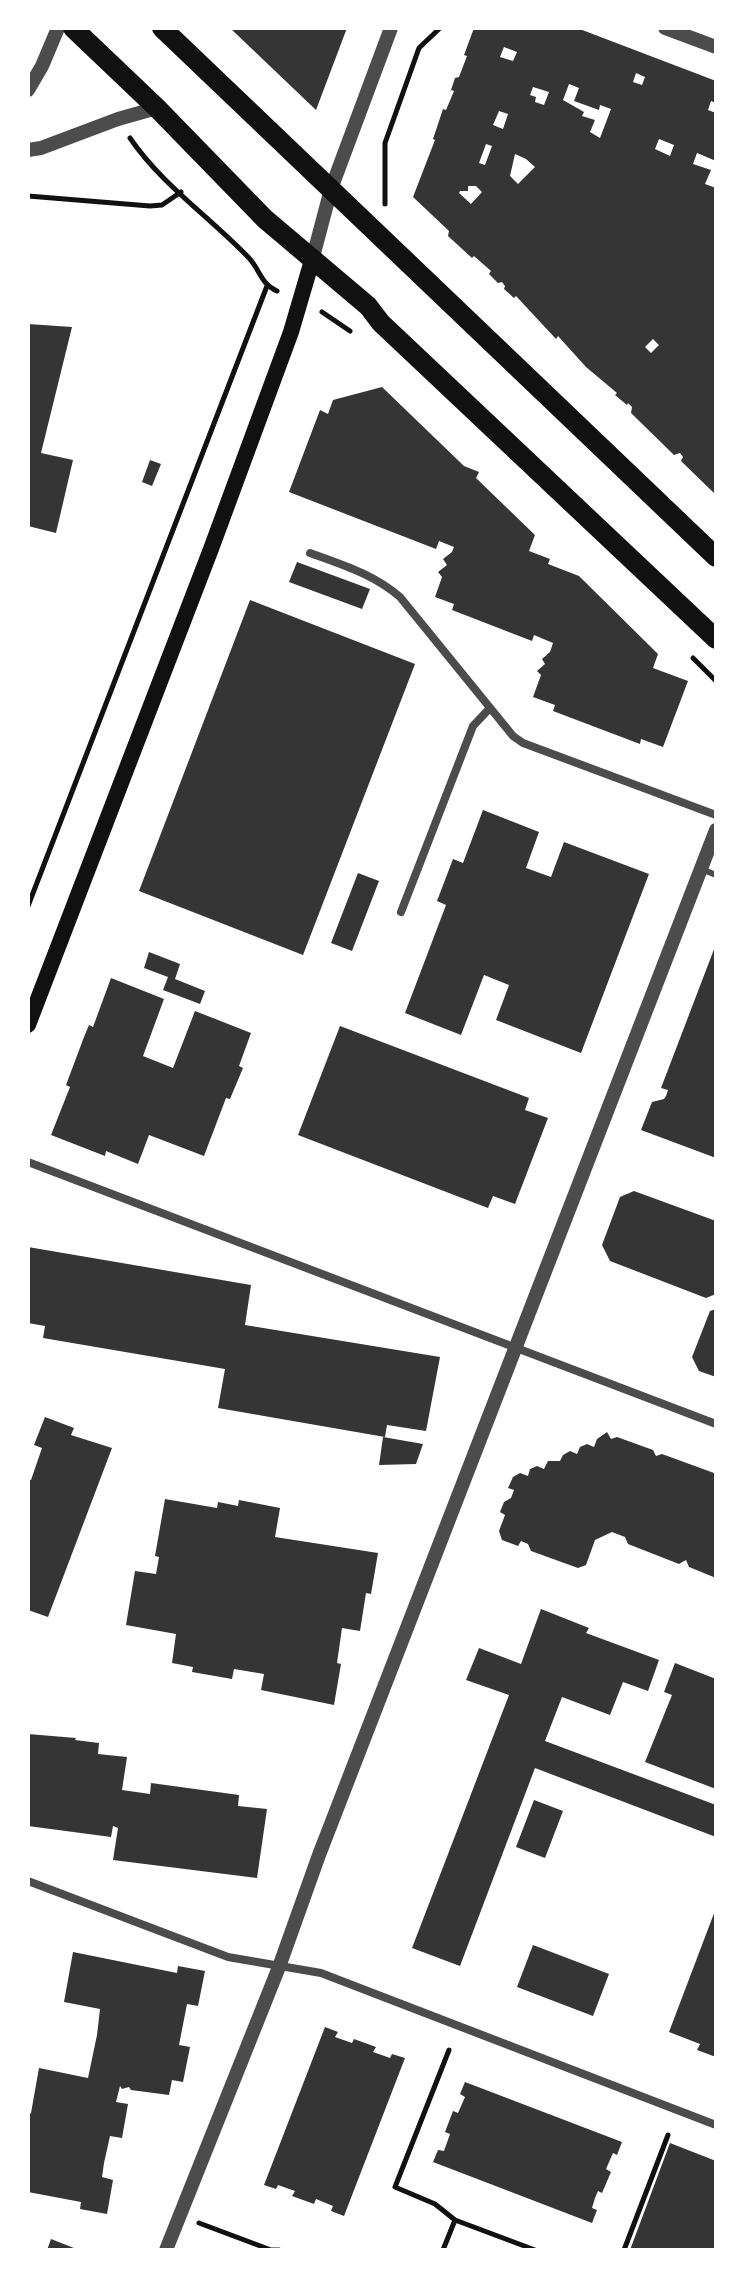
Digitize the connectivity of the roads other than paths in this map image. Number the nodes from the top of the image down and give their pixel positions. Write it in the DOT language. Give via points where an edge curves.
graph roads {
  1 [pos="58,28"];
  2 [pos="73,28"];
  3 [pos="162,28"];
  4 [pos="391,28"];
  5 [pos="665,28"];
  6 [pos="716,47"];
  7 [pos="28,90"];
  8 [pos="157,108"];
  9 [pos="28,150"];
  10 [pos="331,189"];
  11 [pos="313,257"];
  12 [pos="310,553"];
  13 [pos="716,557"];
  14 [pos="716,639"];
  15 [pos="490,708"];
  16 [pos="716,815"];
  17 [pos="716,830"];
  18 [pos="701,869"];
  19 [pos="716,875"];
  20 [pos="401,912"];
  21 [pos="28,1025"];
  22 [pos="28,1162"];
  23 [pos="516,1348"];
  24 [pos="716,1424"];
  25 [pos="28,1881"];
  26 [pos="279,1967"];
  27 [pos="716,2125"];
  28 [pos="166,2250"];
  1 -- 7 [label="street"];
  2 -- 8 [label="main road"];
  3 -- 10 [label="main road"];
  4 -- 10 [label="street"];
  5 -- 6 [label="street"];
  8 -- 9 [label="street"];
  8 -- 11 [label="main road" via="265,219"];
  10 -- 11 [label="street"];
  10 -- 13 [label="main road"];
  11 -- 14 [label="main road"];
  11 -- 21 [label="main road" via="217,534"];
  12 -- 15 [label="street" via="385,584"];
  15 -- 16 [label="street" via="523,743"];
  15 -- 20 [label="street" via="473,726"];
  17 -- 18 [label="street"];
  18 -- 19 [label="lane"];
  18 -- 23 [label="street"];
  22 -- 23 [label="street"];
  23 -- 24 [label="street"];
  23 -- 26 [label="street"];
  25 -- 26 [label="street" via="228,1957"];
  26 -- 27 [label="street" via="321,1973"];
  26 -- 28 [label="street"];
}
